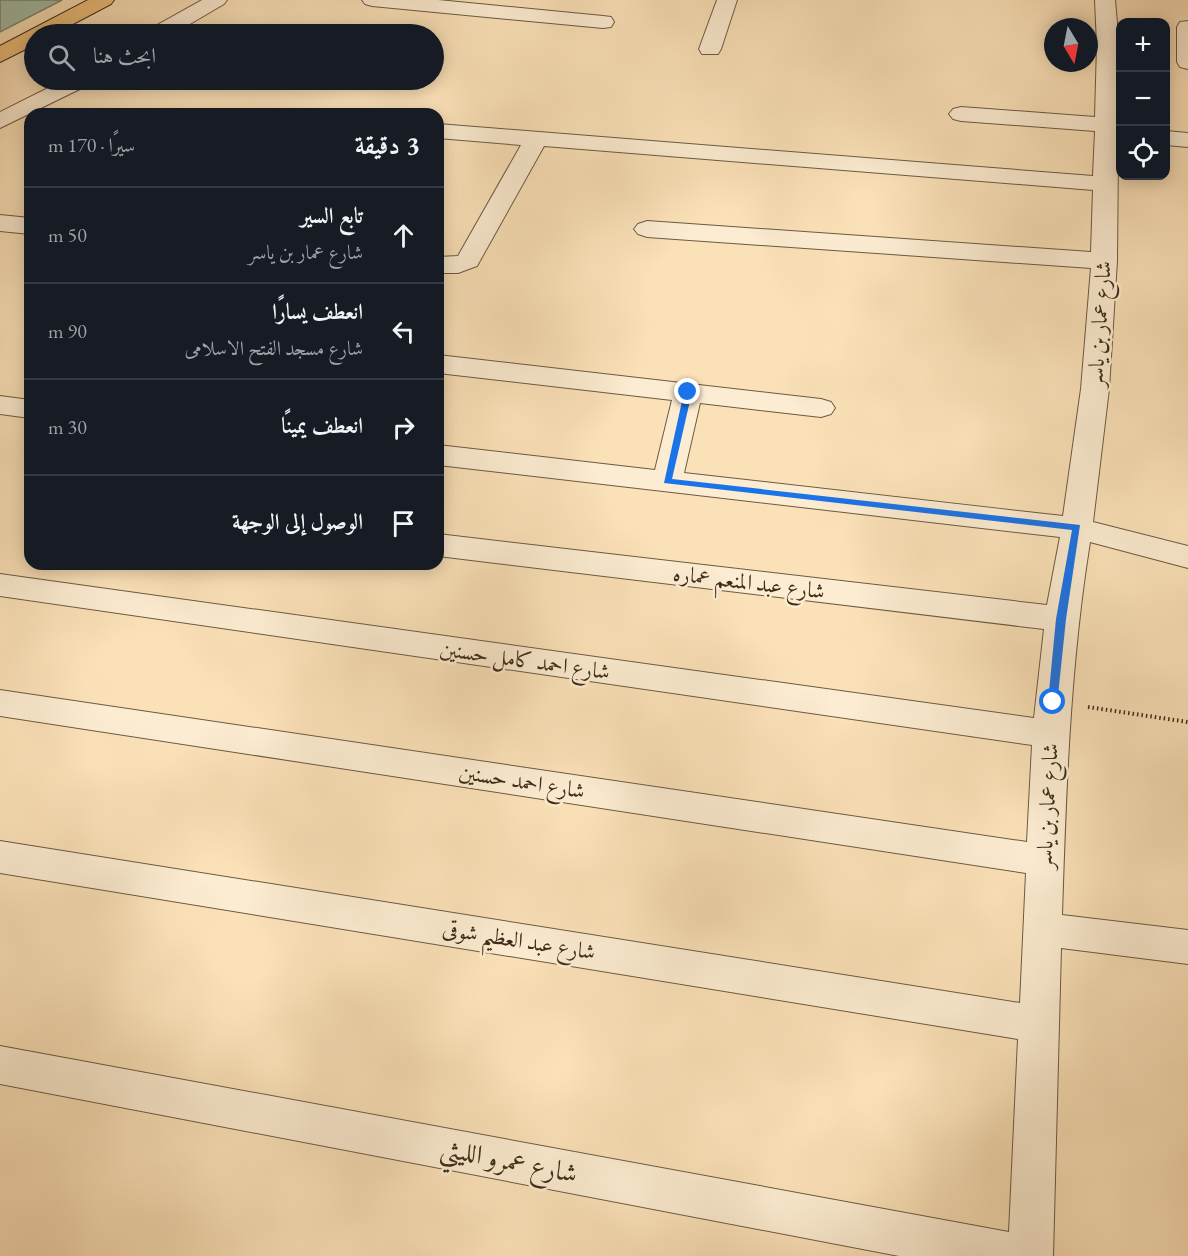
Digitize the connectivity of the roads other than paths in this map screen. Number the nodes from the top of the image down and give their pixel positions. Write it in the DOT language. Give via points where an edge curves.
graph roads {
  1 [pos="104,0"];
  2 [pos="217,0"];
  3 [pos="372,0"];
  4 [pos="614,0"];
  5 [pos="727,0"];
  6 [pos="1105,0"];
  7 [pos="58,24"];
  8 [pos="175,24"];
  9 [pos="1188,27"];
  10 [pos="24,42"];
  11 [pos="1114,45"];
  12 [pos="710,49"];
  13 [pos="1180,54"];
  14 [pos="0,55"];
  15 [pos="60,90"];
  16 [pos="25,108"];
  17 [pos="24,109"];
  18 [pos="961,114"];
  19 [pos="0,121"];
  20 [pos="1111,130"];
  21 [pos="444,131"];
  22 [pos="537,138"];
  23 [pos="1170,138"];
  24 [pos="1188,140"];
  25 [pos="1106,184"];
  26 [pos="0,223"];
  27 [pos="24,225"];
  28 [pos="647,229"];
  29 [pos="1104,261"];
  30 [pos="444,265"];
  31 [pos="444,365"];
  32 [pos="688,392"];
  33 [pos="0,405"];
  34 [pos="24,408"];
  35 [pos="821,408"];
  36 [pos="444,456"];
  37 [pos="667,481"];
  38 [pos="1077,528"];
  39 [pos="444,546"];
  40 [pos="1188,556"];
  41 [pos="0,585"];
  42 [pos="1061,619"];
  43 [pos="0,703"];
  44 [pos="1052,718"];
  45 [pos="0,857"];
  46 [pos="1044,860"];
  47 [pos="1041,929"];
  48 [pos="1188,947"];
  49 [pos="1038,1024"];
  50 [pos="0,1065"];
  51 [pos="1017,1256"];
  52 [pos="1030,1256"];
  1 -- 7 [label="main road"];
  2 -- 8 [label="street"];
  3 -- 4 [label="street" via="599,31"];
  5 -- 12 [label="street"];
  6 -- 11 [label="street, شارع عمار بن ياسر"];
  9 -- 13 [label="street"];
  10 -- 14 [label="main road"];
  11 -- 20 [label="street, شارع عمار بن ياسر"];
  15 -- 16 [label="street"];
  17 -- 19 [label="street"];
  18 -- 20 [label="street"];
  20 -- 25 [label="street, شارع عمار بن ياسر"];
  21 -- 22 [label="street"];
  22 -- 25 [label="street"];
  22 -- 30 [label="street" via="468,261"];
  23 -- 24 [label="street"];
  25 -- 29 [label="street, شارع عمار بن ياسر"];
  26 -- 27 [label="street"];
  28 -- 29 [label="street"];
  29 -- 38 [label="street, شارع عمار بن ياسر" via="1095,389"];
  31 -- 32 [label="street"];
  32 -- 35 [label="street"];
  32 -- 37 [label="street"];
  33 -- 34 [label="street"];
  36 -- 37 [label="street"];
  37 -- 38 [label="street"];
  38 -- 40 [label="street"];
  38 -- 42 [label="street, شارع عمار بن ياسر"];
  39 -- 42 [label="street, شارع عبد المنعم عماره"];
  41 -- 44 [label="street, شارع احمد كامل حسنين"];
  42 -- 44 [label="street, شارع عمار بن ياسر"];
  43 -- 46 [label="street, شارع احمد حسنين"];
  44 -- 46 [label="street, شارع عمار بن ياسر"];
  45 -- 49 [label="street, شارع عبد العظيم شوقى"];
  46 -- 47 [label="street, شارع عمار بن ياسر"];
  47 -- 48 [label="street"];
  47 -- 49 [label="street, شارع عمار بن ياسر"];
  49 -- 52 [label="street, شارع عمار بن ياسر"];
  50 -- 51 [label="street, شارع عمرو الليثي"];
}
